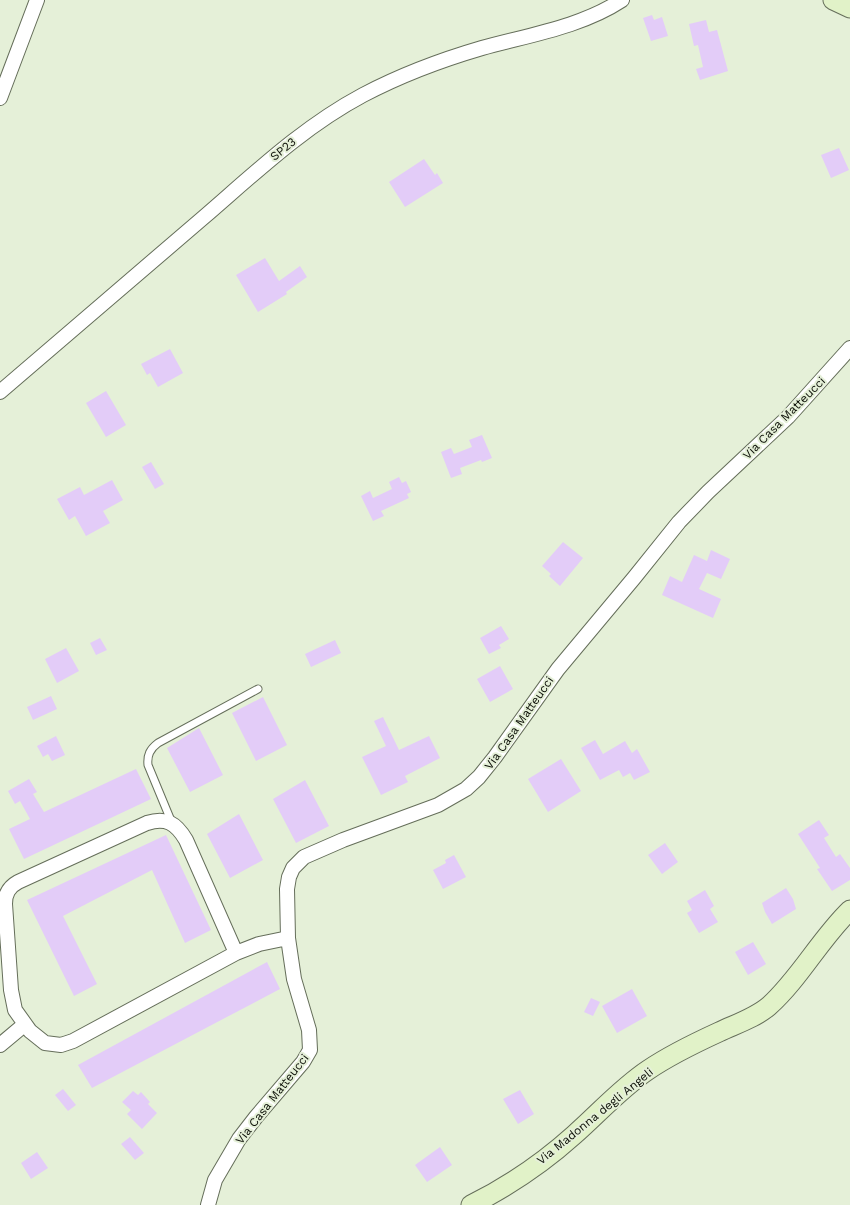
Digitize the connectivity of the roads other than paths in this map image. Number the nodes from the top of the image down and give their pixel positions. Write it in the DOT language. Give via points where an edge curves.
graph roads {
  1 [pos="38,0"];
  2 [pos="622,0"];
  3 [pos="0,98"];
  4 [pos="850,348"];
  5 [pos="0,392"];
  6 [pos="258,689"];
  7 [pos="172,823"];
  8 [pos="850,910"];
  9 [pos="288,938"];
  10 [pos="236,954"];
  11 [pos="24,1026"];
  12 [pos="0,1045"];
  13 [pos="208,1205"];
  14 [pos="471,1205"];
  1 -- 3 [label="street"];
  2 -- 5 [label="street, SP23 / SP23" via="560,26 426,67 365,94 324,117 273,156"];
  4 -- 9 [label="street, Via Casa Matteucci" via="782,423 678,522 558,669 475,781 438,805 357,834 296,864 290,872 287,888"];
  6 -- 7 [label="lane" via="150,750 148,765"];
  7 -- 10 [label="street" via="186,840"];
  7 -- 11 [label="street" via="160,820 147,823 18,882 7,891 5,904 12,996"];
  8 -- 14 [label="street, Via Madonna degli Angeli" via="788,986 763,1010 648,1070 552,1153"];
  9 -- 10 [label="street"];
  9 -- 13 [label="street, Via Casa Matteucci" via="294,979 309,1030 310,1050 239,1139 215,1180"];
  10 -- 11 [label="street" via="64,1045 45,1043"];
  11 -- 12 [label="street"];
}
